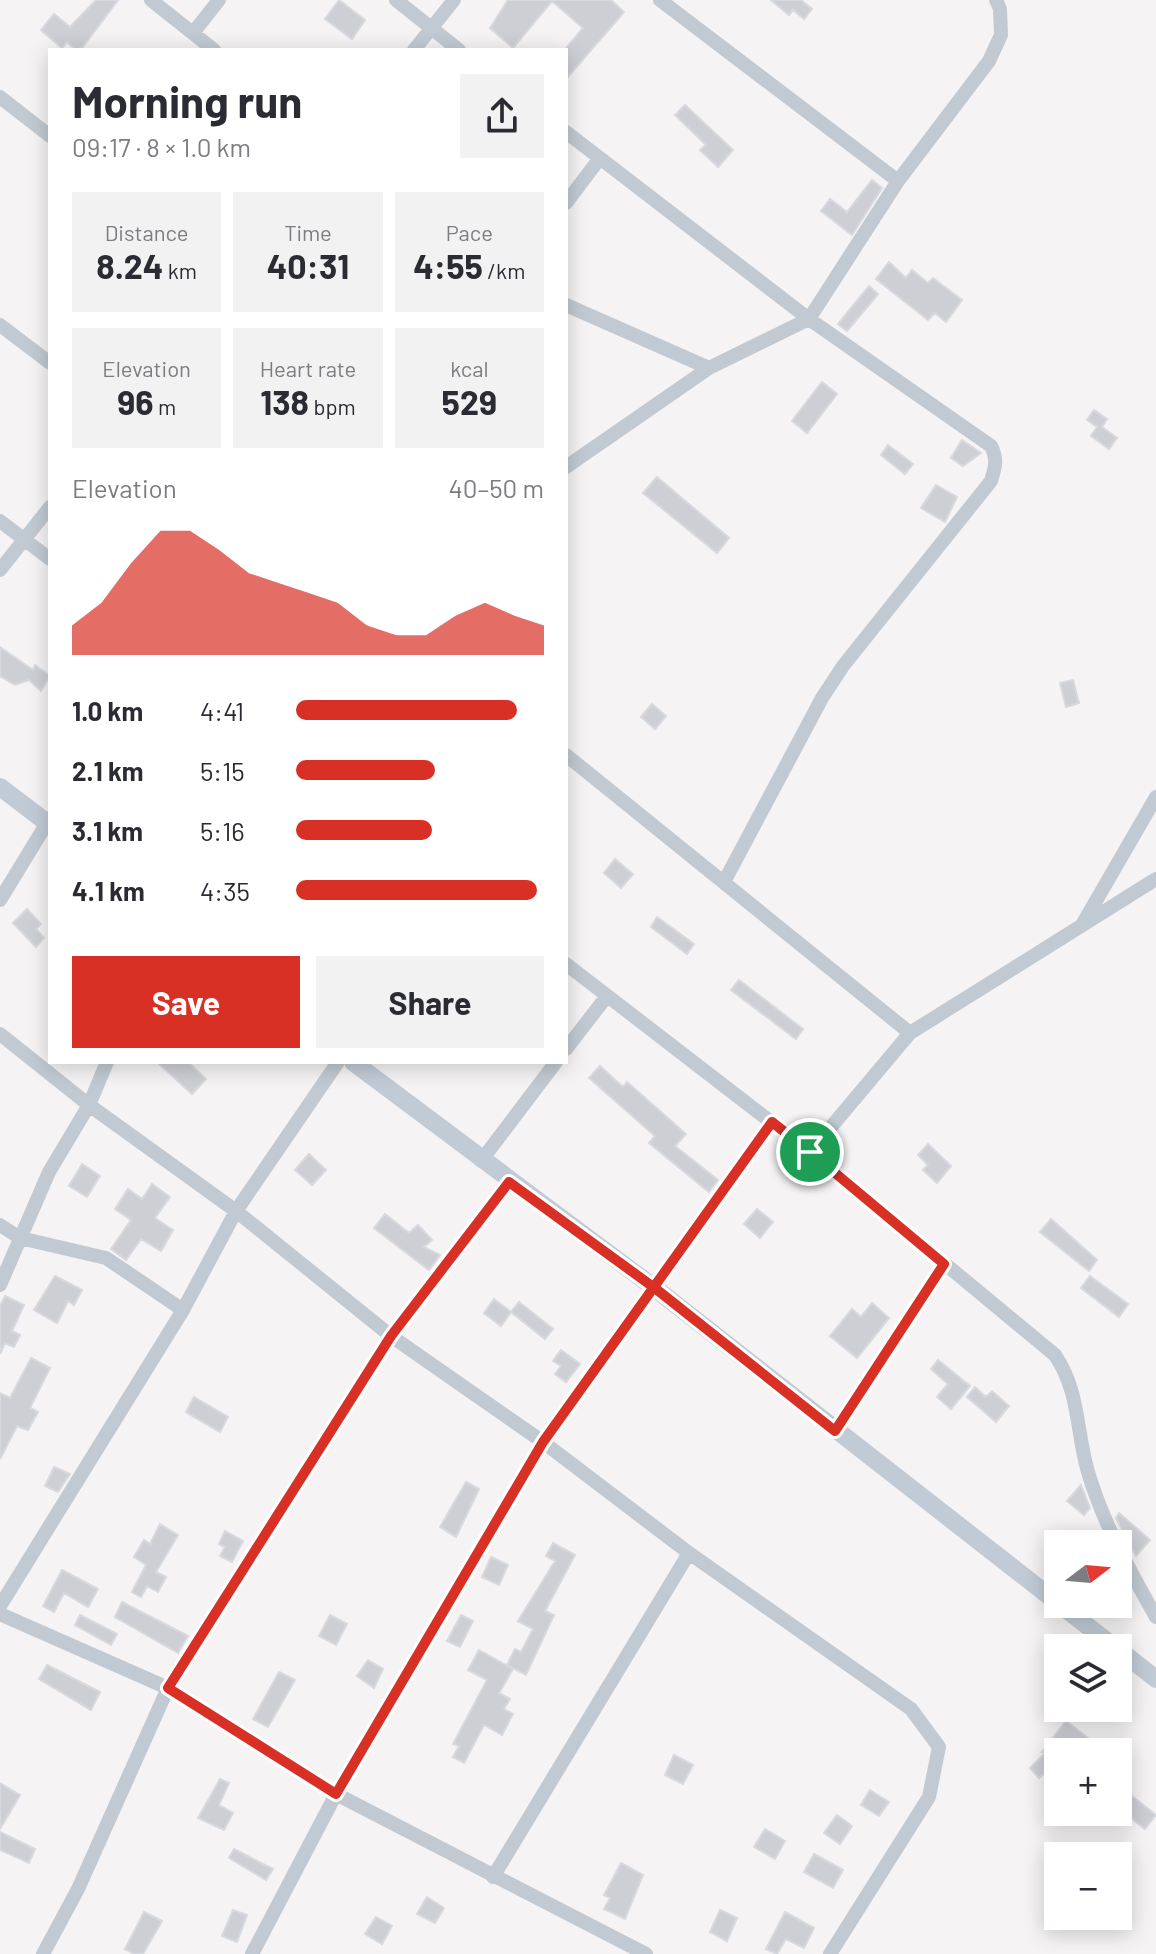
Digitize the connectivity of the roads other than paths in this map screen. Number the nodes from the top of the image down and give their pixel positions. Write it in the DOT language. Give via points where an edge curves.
graph roads {
  1 [pos="151,0"];
  2 [pos="219,0"];
  3 [pos="396,0"];
  4 [pos="454,0"];
  5 [pos="660,0"];
  6 [pos="996,0"];
  7 [pos="431,29"];
  8 [pos="193,33"];
  9 [pos="212,48"];
  10 [pos="416,48"];
  11 [pos="456,48"];
  12 [pos="0,97"];
  13 [pos="48,134"];
  14 [pos="568,134"];
  15 [pos="600,158"];
  16 [pos="898,181"];
  17 [pos="568,200"];
  18 [pos="568,306"];
  19 [pos="809,319"];
  20 [pos="0,325"];
  21 [pos="48,361"];
  22 [pos="709,368"];
  23 [pos="568,466"];
  24 [pos="48,509"];
  25 [pos="0,521"];
  26 [pos="25,538"];
  27 [pos="48,557"];
  28 [pos="0,570"];
  29 [pos="568,757"];
  30 [pos="0,787"];
  31 [pos="1156,797"];
  32 [pos="48,821"];
  33 [pos="48,824"];
  34 [pos="1156,879"];
  35 [pos="724,882"];
  36 [pos="0,900"];
  37 [pos="1079,930"];
  38 [pos="568,966"];
  39 [pos="607,996"];
  40 [pos="910,1033"];
  41 [pos="0,1034"];
  42 [pos="568,1046"];
  43 [pos="106,1064"];
  44 [pos="337,1064"];
  45 [pos="356,1064"];
  46 [pos="554,1064"];
  47 [pos="89,1105"];
  48 [pos="772,1122"];
  49 [pos="810,1152"];
  50 [pos="481,1161"];
  51 [pos="509,1182"];
  52 [pos="236,1211"];
  53 [pos="0,1225"];
  54 [pos="20,1238"];
  55 [pos="944,1264"];
  56 [pos="0,1285"];
  57 [pos="656,1289"];
  58 [pos="183,1310"];
  59 [pos="391,1336"];
  60 [pos="835,1431"];
  61 [pos="543,1442"];
  62 [pos="689,1553"];
  63 [pos="1044,1592"];
  64 [pos="0,1606"];
  65 [pos="0,1614"];
  66 [pos="1156,1617"];
  67 [pos="1077,1618"];
  68 [pos="1098,1634"];
  69 [pos="1132,1661"];
  70 [pos="1156,1679"];
  71 [pos="168,1688"];
  72 [pos="336,1794"];
  73 [pos="493,1877"];
  74 [pos="43,1954"];
  75 [pos="252,1954"];
  76 [pos="646,1954"];
  77 [pos="830,1954"];
  1 -- 8 [label="street"];
  2 -- 8 [label="street"];
  3 -- 7 [label="street"];
  4 -- 7 [label="street"];
  5 -- 16 [label="street"];
  6 -- 16 [label="street" via="1001,35 989,61"];
  7 -- 10 [label="street"];
  7 -- 11 [label="street"];
  8 -- 9 [label="street"];
  12 -- 13 [label="street"];
  14 -- 15 [label="street"];
  15 -- 17 [label="street"];
  15 -- 19 [label="street"];
  16 -- 19 [label="street"];
  18 -- 22 [label="street"];
  19 -- 22 [label="street"];
  19 -- 35 [label="street" via="991,446 996,465 991,481 822,698"];
  20 -- 21 [label="street"];
  22 -- 23 [label="street"];
  24 -- 26 [label="street"];
  25 -- 26 [label="street"];
  26 -- 27 [label="street"];
  26 -- 28 [label="street"];
  29 -- 35 [label="street"];
  30 -- 32 [label="street"];
  31 -- 37 [label="street"];
  33 -- 36 [label="street"];
  34 -- 37 [label="street"];
  35 -- 40 [label="street"];
  37 -- 40 [label="street"];
  38 -- 39 [label="street"];
  39 -- 42 [label="street"];
  39 -- 48 [label="street"];
  40 -- 49 [label="street"];
  41 -- 47 [label="street"];
  43 -- 47 [label="street"];
  44 -- 52 [label="street"];
  45 -- 50 [label="street"];
  46 -- 50 [label="street"];
  47 -- 52 [label="street"];
  47 -- 54 [label="street" via="49,1172"];
  48 -- 49 [label="street"];
  48 -- 57 [label="street"];
  49 -- 55 [label="street"];
  50 -- 51 [label="street"];
  51 -- 57 [label="street"];
  51 -- 59 [label="street"];
  52 -- 58 [label="street"];
  52 -- 59 [label="street"];
  53 -- 54 [label="street"];
  54 -- 56 [label="street"];
  54 -- 58 [label="street" via="106,1258"];
  55 -- 60 [label="street"];
  55 -- 66 [label="street" via="1055,1355 1069,1376 1088,1471 1105,1517"];
  57 -- 60 [label="street"];
  57 -- 61 [label="street"];
  58 -- 64 [label="street"];
  59 -- 61 [label="street"];
  59 -- 71 [label="street"];
  60 -- 63 [label="street"];
  61 -- 62 [label="street"];
  61 -- 72 [label="street"];
  62 -- 73 [label="street"];
  62 -- 77 [label="street" via="911,1709 939,1747 929,1797"];
  65 -- 71 [label="street"];
  67 -- 68 [label="street"];
  69 -- 70 [label="street"];
  71 -- 72 [label="street"];
  71 -- 74 [label="street" via="78,1889"];
  72 -- 73 [label="street"];
  72 -- 75 [label="street"];
  73 -- 76 [label="street"];
}
